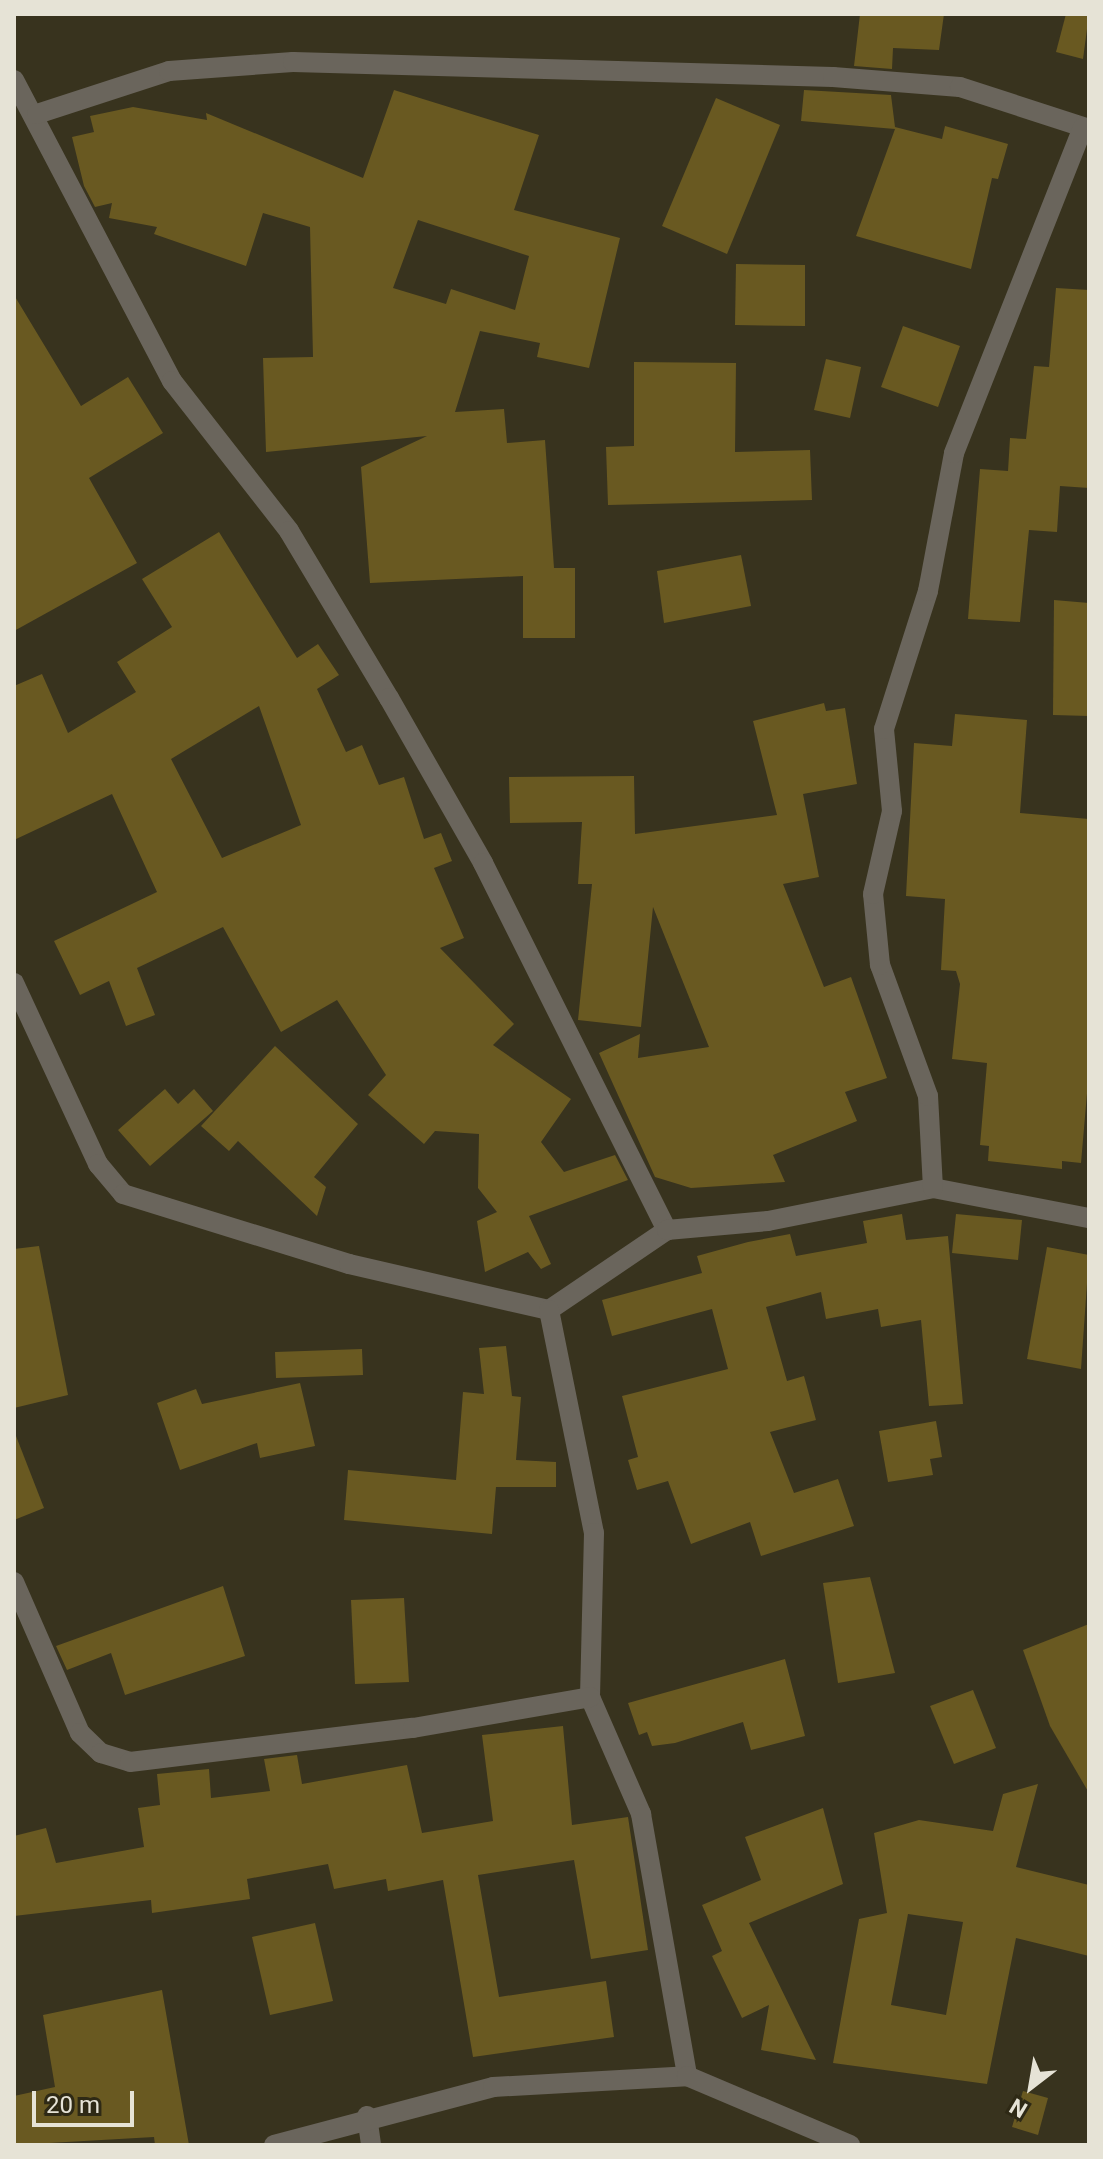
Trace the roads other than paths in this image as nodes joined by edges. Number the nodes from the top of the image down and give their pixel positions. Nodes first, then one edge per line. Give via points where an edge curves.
1 (14, 80) edge
2 (37, 114) junction
3 (1086, 129) edge
4 (14, 983) edge
5 (933, 1188) junction
6 (1089, 1218) edge
7 (667, 1230) junction
8 (549, 1310) junction
9 (14, 1582) edge
10 (590, 1697) junction
11 (687, 2076) junction
12 (367, 2116) junction
13 (274, 2145) edge
14 (371, 2145) edge
15 (850, 2145) edge

1 - 2 street
2 - 3 street via 169,71 293,62 944,86
2 - 7 street via 172,381 289,531 483,863
3 - 5 street via 954,453 928,591 884,729 892,811 873,894 880,965 928,1096
4 - 8 street via 98,1164 123,1194 349,1264
5 - 6 street
5 - 7 street via 768,1221
7 - 8 street
8 - 10 street via 594,1533
9 - 10 street via 80,1733 101,1753 130,1762 413,1728
10 - 11 street via 641,1814
11 - 12 street via 532,2082
11 - 15 street
12 - 13 street
12 - 14 street

